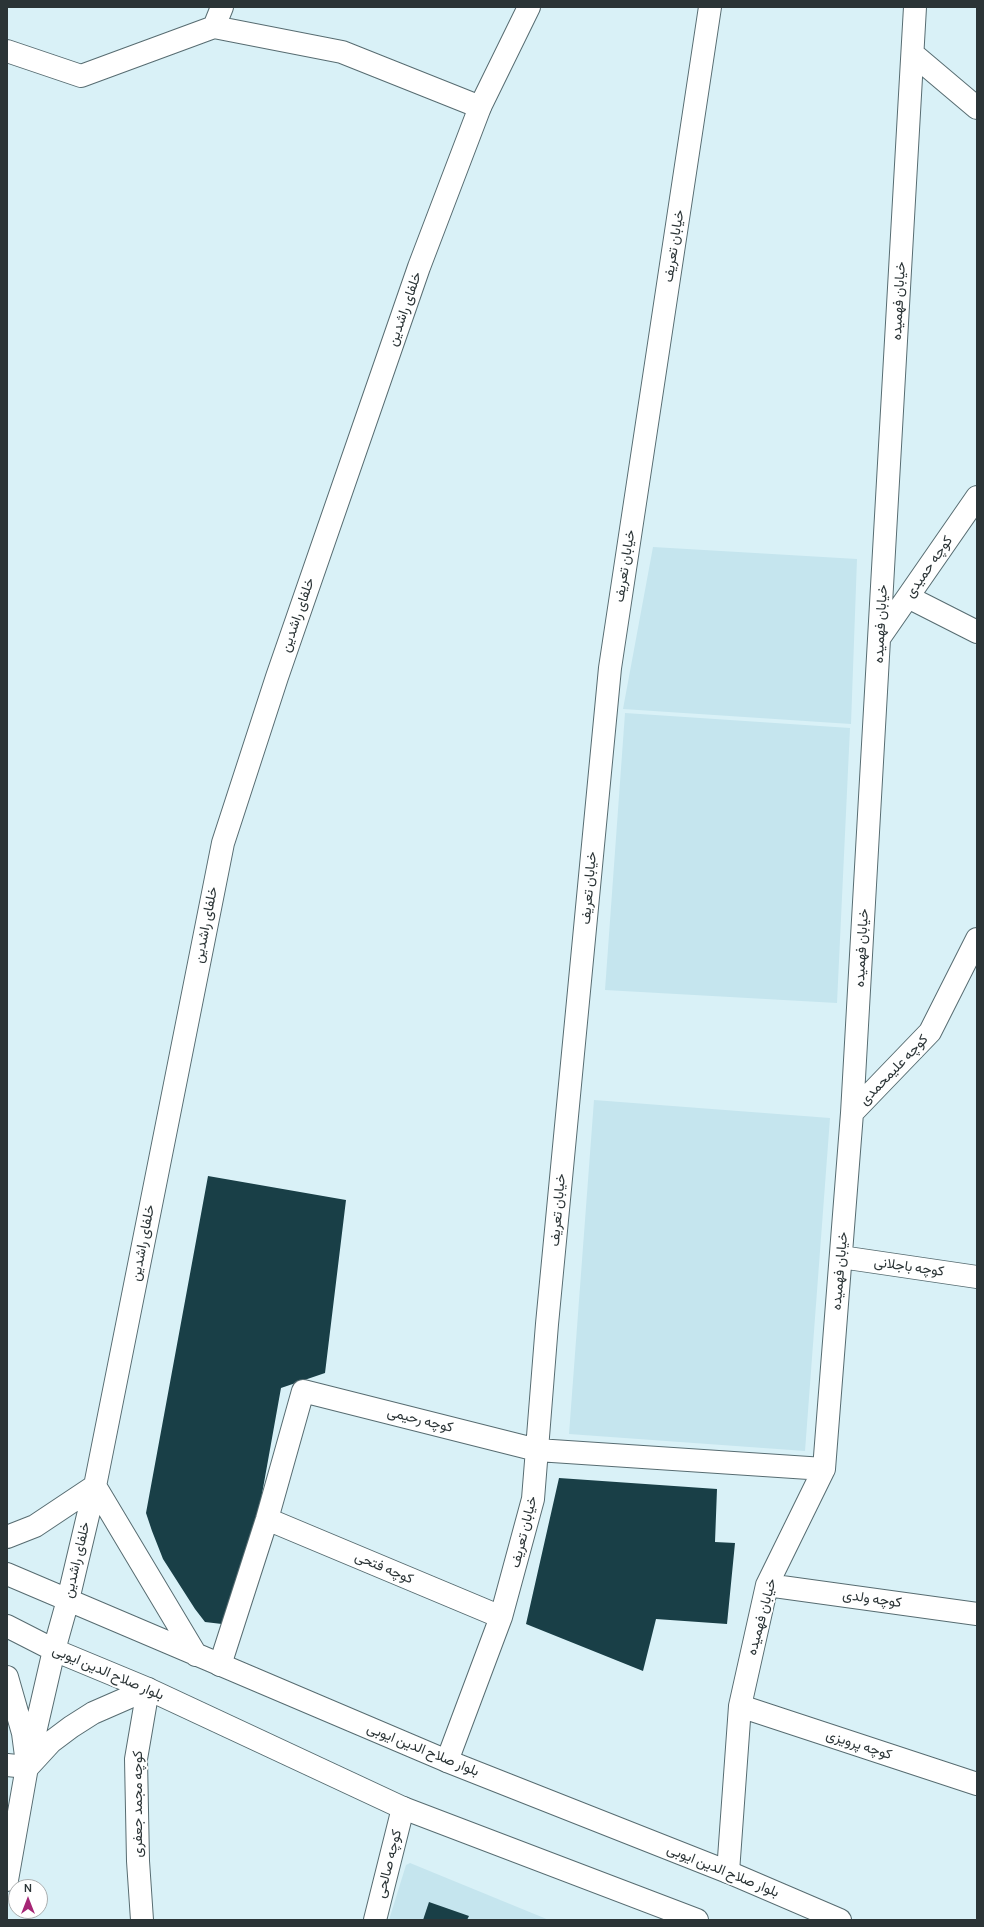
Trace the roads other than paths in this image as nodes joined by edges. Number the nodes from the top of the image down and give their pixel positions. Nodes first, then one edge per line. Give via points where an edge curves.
1 (222, 7) edge
2 (529, 7) edge
3 (710, 7) edge
4 (915, 7) edge
5 (214, 27) junction
6 (7, 51) edge
7 (913, 54) junction
8 (480, 107) junction
9 (977, 108) edge
10 (977, 497) edge
11 (908, 597) junction
12 (977, 632) edge
13 (880, 637) junction
14 (977, 939) edge
15 (852, 1113) junction
16 (841, 1257) junction
17 (977, 1277) edge
18 (537, 1450) junction
19 (824, 1469) junction
20 (95, 1486) junction
21 (266, 1519) junction
22 (7, 1537) edge
23 (7, 1574) edge
24 (767, 1585) junction
25 (68, 1600) junction
26 (977, 1614) edge
27 (501, 1617) junction
28 (7, 1626) edge
29 (54, 1650) junction
30 (196, 1655) junction
31 (220, 1665) junction
32 (7, 1678) edge
33 (148, 1689) junction
34 (740, 1706) junction
35 (447, 1761) junction
36 (17, 1766) edge
37 (977, 1784) edge
38 (404, 1808) junction
39 (11, 1829) edge
40 (728, 1872) junction
41 (7, 1880) edge
42 (142, 1920) edge
43 (375, 1920) edge
44 (697, 1920) edge
45 (840, 1920) edge

1 - 5 street
2 - 8 street, خلفای راشدین
3 - 18 street, خیابان تعریف via 610,668
4 - 7 street, خیابان فهمیده
5 - 6 street via 81,76
5 - 8 street via 342,52
7 - 9 street
7 - 13 street, خیابان فهمیده
8 - 20 street, خلفای راشدین via 414,282 277,677 223,843
10 - 11 street, کوچه حمیدی
11 - 12 street
11 - 13 street, کوچه حمیدی
13 - 15 street, خیابان فهمیده
14 - 15 street, کوچه علیمحمدی via 930,1032
15 - 16 street, خیابان فهمیده
16 - 17 street, کوچه باجلانی
16 - 19 street, خیابان فهمیده
18 - 19 street, کوچه رحیمی
18 - 21 street, کوچه رحیمی via 303,1391
18 - 27 street, خیابان تعریف via 533,1500
19 - 24 street, خیابان فهمیده
20 - 22 street via 35,1526
20 - 25 street, خلفای راشدین
20 - 30 street
21 - 27 street, کوچه فتحی
21 - 31 street
23 - 25 street, بلوار صلاح الدین ایوبی
24 - 26 street, کوچه ولدی
24 - 34 street, خیابان فهمیده
25 - 29 street, خلفای راشدین
25 - 30 street, بلوار صلاح الدین ایوبی
27 - 35 street, خیابان تعریف
28 - 29 street, بلوار صلاح الدین ایوبی
29 - 33 street, بلوار صلاح الدین ایوبی
29 - 36 street, خلفای راشدین
30 - 31 street, بلوار صلاح الدین ایوبی
31 - 35 street, بلوار صلاح الدین ایوبی
32 - 36 street via 23,1733
33 - 36 street via 100,1709 70,1727
33 - 38 street, بلوار صلاح الدین ایوبی
33 - 42 street, کوچه مجمد جعفری via 136,1759
34 - 37 street, کوچه پرویزی
34 - 40 street, خیابان فهمیده
35 - 40 street, بلوار صلاح الدین ایوبی
36 - 39 street, خلفای راشدین
38 - 43 street, کوچه صالحی
38 - 44 street, بلوار صلاح الدین ایوبی
39 - 41 street, خلفای راشدین
40 - 45 street, بلوار صلاح الدین ایوبی

